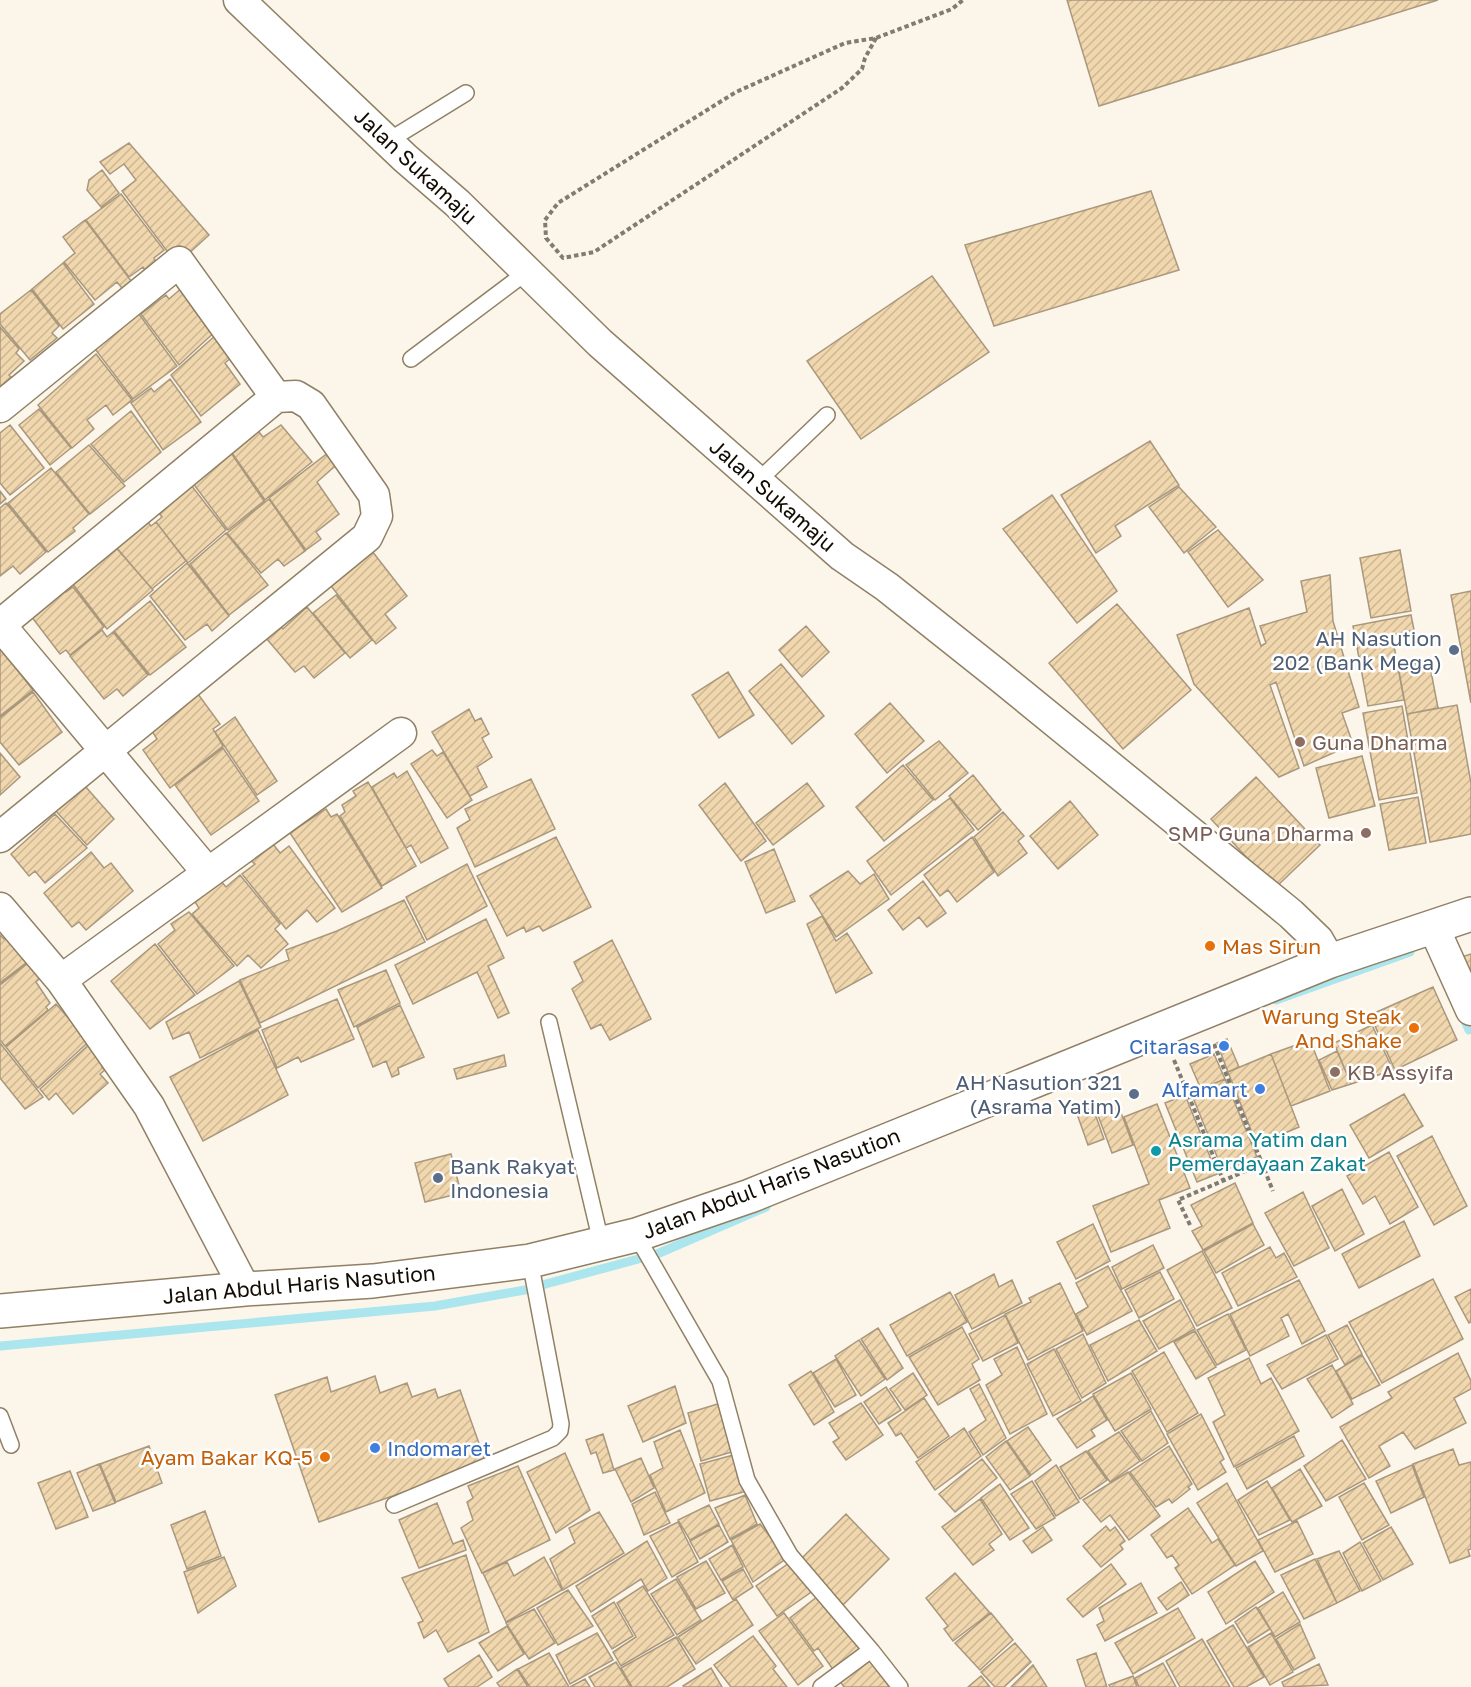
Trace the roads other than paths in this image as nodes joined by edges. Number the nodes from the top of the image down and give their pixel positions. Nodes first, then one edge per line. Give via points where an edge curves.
1 (240, 0) edge
2 (466, 93) dead end
3 (388, 141) junction
4 (528, 271) junction
5 (411, 359) dead end
6 (276, 397) junction
7 (0, 407) edge
8 (827, 415) dead end
9 (758, 482) junction
10 (0, 625) edge
11 (401, 733) dead end
12 (105, 751) junction
13 (0, 837) edge
14 (208, 873) junction
15 (0, 908) edge
16 (1471, 914) edge
17 (1433, 926) junction
18 (1330, 961) junction
19 (61, 980) junction
20 (1471, 1010) edge
21 (549, 1022) dead end
22 (646, 1231) junction
23 (601, 1242) junction
24 (530, 1261) junction
25 (245, 1288) junction
26 (0, 1311) edge
27 (0, 1416) edge
28 (11, 1445) dead end
29 (394, 1505) dead end
30 (871, 1650) junction
31 (821, 1687) edge
32 (900, 1687) edge

1 - 3 street, Jalan Sukamaju
2 - 3 lane
3 - 4 street, Jalan Sukamaju
4 - 5 lane
4 - 9 street, Jalan Sukamaju via 600,343
6 - 7 street via 179,262
6 - 10 street
6 - 12 street via 296,396 310,405 374,495 377,516 367,537
8 - 9 lane
9 - 18 street, Jalan Sukamaju via 842,556 999,676 1291,914 1318,940
10 - 12 street
11 - 14 street
12 - 13 street
12 - 14 street
14 - 19 street
15 - 19 street
16 - 17 highway, Jalan Abdul Haris Nasution
17 - 18 highway, Jalan Abdul Haris Nasution
17 - 20 street
18 - 22 highway, Jalan Abdul Haris Nasution via 750,1196
19 - 25 street via 149,1107
21 - 23 lane
22 - 23 highway, Jalan Abdul Haris Nasution
22 - 30 lane via 720,1381 747,1480 784,1545
23 - 24 highway, Jalan Abdul Haris Nasution
24 - 25 highway, Jalan Abdul Haris Nasution via 373,1281
24 - 29 lane via 560,1431 553,1438
25 - 26 highway, Jalan Abdul Haris Nasution
27 - 28 lane
30 - 31 lane
30 - 32 lane

